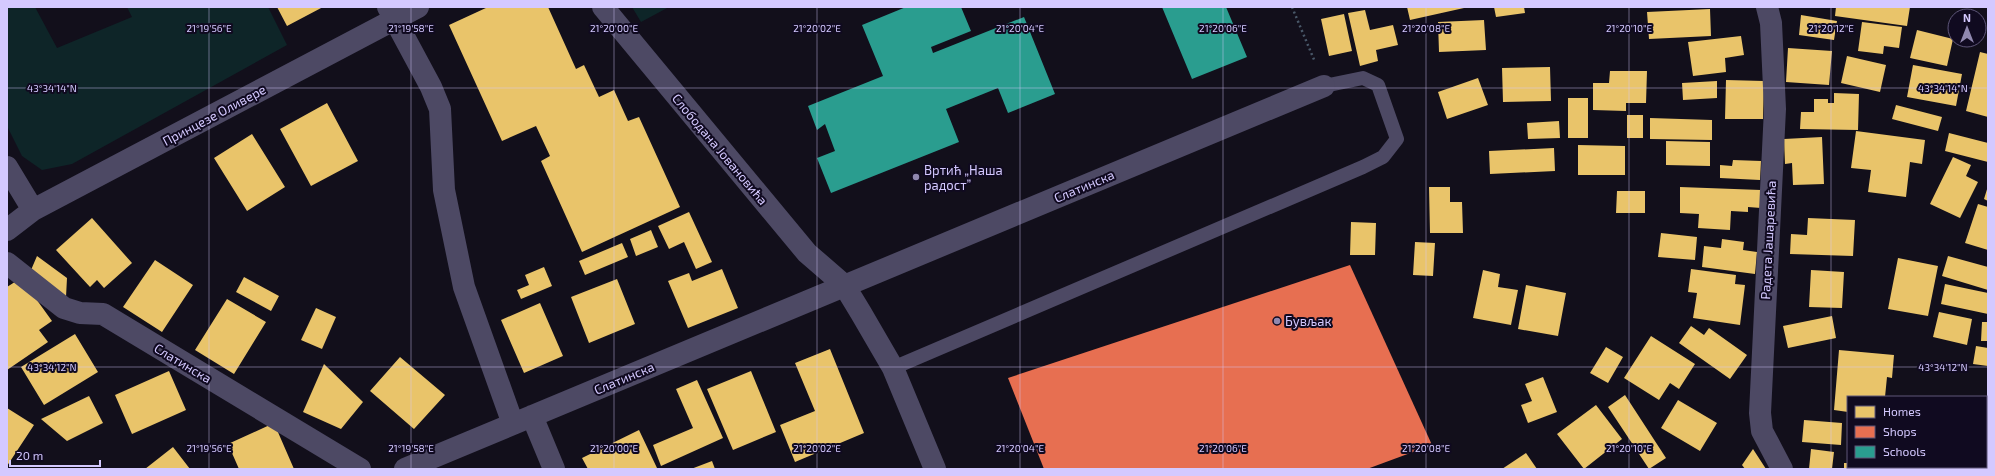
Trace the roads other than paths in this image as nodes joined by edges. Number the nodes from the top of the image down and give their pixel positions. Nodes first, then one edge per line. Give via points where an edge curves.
1 (418, 7) edge
2 (603, 7) edge
3 (1767, 7) edge
4 (391, 13) edge
5 (1324, 86) joint
6 (7, 167) edge
7 (33, 210) junction
8 (7, 230) edge
9 (7, 263) edge
10 (844, 285) junction
11 (893, 368) junction
12 (523, 420) junction
13 (360, 469) edge
14 (405, 469) edge
15 (554, 469) edge
16 (935, 469) edge
17 (1782, 469) edge

1 - 4 street, Принцезе Оливере
2 - 10 street, Слободана Јовановића via 807,253
3 - 17 street, Радета Јашаревића via 1771,23 1775,109 1760,413 1762,431
4 - 7 street, Принцезе Оливере
4 - 12 street via 440,108 444,190 464,287
5 - 10 street, Слатинска
5 - 11 lane via 1363,78 1378,85 1397,139 1383,157
6 - 7 street
7 - 8 street, Принцезе Оливере
9 - 13 street, Слатинска via 64,308 80,313 103,314
10 - 11 street
10 - 12 street, Слатинска
11 - 16 street
12 - 14 street, Слатинска
12 - 15 street

